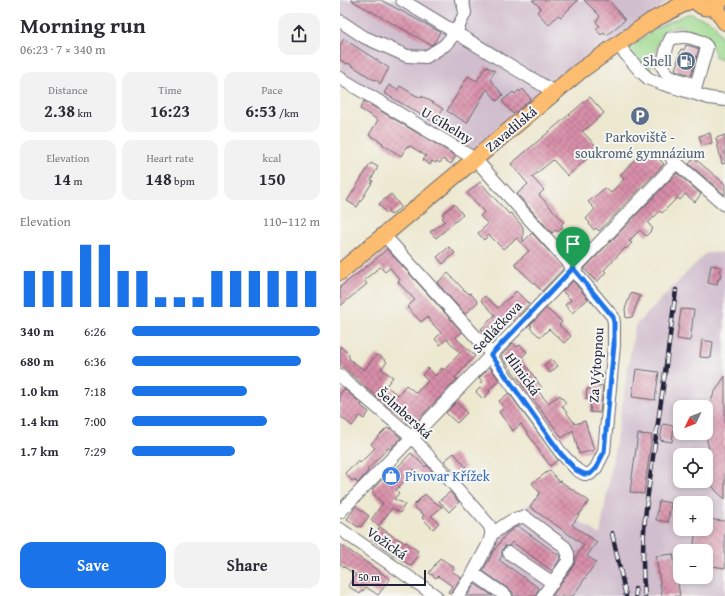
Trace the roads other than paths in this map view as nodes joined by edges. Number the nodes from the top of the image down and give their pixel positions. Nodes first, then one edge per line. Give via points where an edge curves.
1 (402, 0) edge
2 (461, 0) edge
3 (691, 0) edge
4 (696, 0) edge
5 (718, 3) edge
6 (340, 21) edge
7 (725, 22) edge
8 (456, 32) junction
9 (617, 44) junction
10 (340, 78) edge
11 (695, 89) junction
12 (554, 92) junction
13 (725, 100) edge
14 (475, 159) junction
15 (725, 205) edge
16 (384, 235) junction
17 (573, 268) junction
18 (340, 272) edge
19 (491, 355) junction
20 (340, 376) edge
21 (412, 437) junction
22 (590, 474) joint
23 (340, 512) edge
24 (340, 529) edge
25 (491, 535) junction
26 (509, 552) dead end
27 (473, 573) junction
28 (553, 583) junction
29 (436, 596) edge
30 (458, 596) edge
31 (506, 596) edge
32 (544, 596) edge

1 - 8 street
2 - 8 street via 465,13
3 - 9 main road, Zavadilská via 650,21
4 - 5 main road via 706,8
5 - 7 main road
6 - 8 street via 364,36 407,56 426,57 445,45
8 - 12 street
9 - 11 street via 649,79 679,89
9 - 12 main road, Zavadilská
10 - 14 street, U Cihelny
11 - 11 street via 671,77 662,66 671,38 698,40 707,47
11 - 13 street via 709,98
12 - 14 main road, Zavadilská
14 - 16 main road, Zavadilská
14 - 17 street, U Cihelny
15 - 17 street, Sedláčkova via 673,161
16 - 18 main road, Zavadilská
16 - 19 street, Hlinická
17 - 19 street, Sedláčkova
17 - 22 street, Za Výtopnou via 613,317 614,323 604,452
19 - 21 street, Sedláčkova
19 - 22 street, Hlinická via 561,454 576,470
20 - 21 street, Šelmberská
21 - 23 street, Sedláčkova
21 - 25 street, Šelmberská via 489,526
24 - 29 street, Vožická
25 - 27 street
25 - 28 street via 514,520 525,517 563,545 567,551 568,561
26 - 28 street
27 - 30 street
27 - 31 street
28 - 32 street

